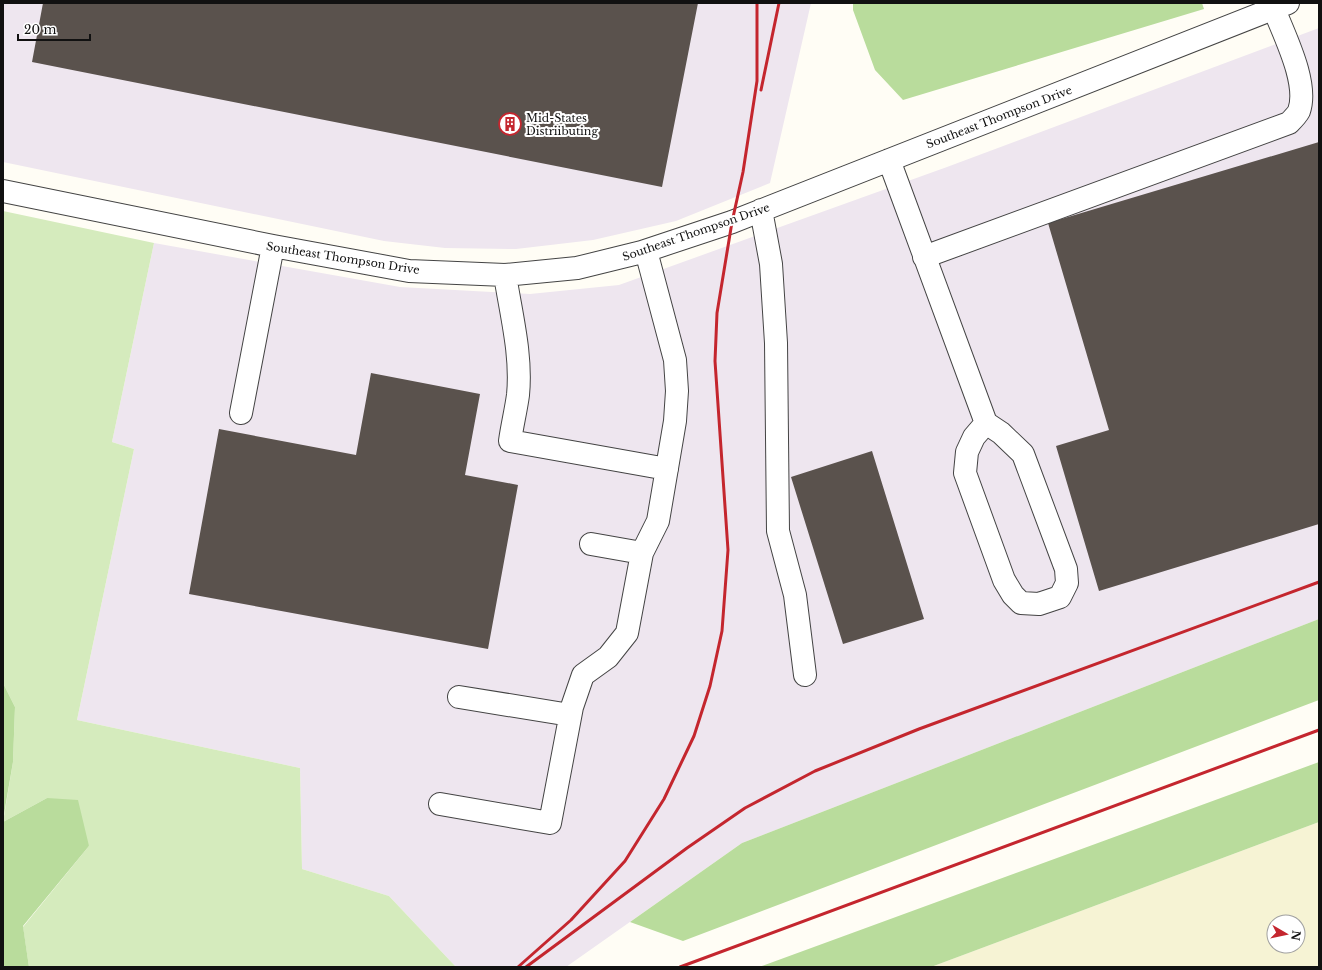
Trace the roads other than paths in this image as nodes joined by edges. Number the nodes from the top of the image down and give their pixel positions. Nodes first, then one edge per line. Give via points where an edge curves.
1 (1281, 6) edge
2 (1310, 88) edge
3 (889, 160) junction
4 (3, 191) edge
5 (761, 210) junction
6 (273, 246) junction
7 (646, 251) junction
8 (924, 257) junction
9 (505, 275) junction
10 (240, 413) dead end
11 (986, 423) junction
12 (667, 469) junction
13 (590, 544) dead end
14 (642, 553) junction
15 (806, 675) dead end
16 (459, 697) dead end
17 (570, 716) junction
18 (440, 804) dead end

1 - 2 street via 1298,73
1 - 3 street, Southeast Thompson Drive
2 - 8 street via 1289,123
3 - 5 street, Southeast Thompson Drive
3 - 8 street
4 - 6 street, Southeast Thompson Drive
5 - 7 street, Southeast Thompson Drive
5 - 15 street via 772,264 776,343 778,531 795,595
6 - 9 street, Southeast Thompson Drive via 409,270
6 - 10 street
7 - 9 street, Southeast Thompson Drive via 577,268
7 - 12 street via 675,360 675,421
8 - 11 street
9 - 12 street via 518,371 518,394 510,441
11 - 11 street via 1023,454 1066,569 1067,583 1060,597 1039,604 1021,603 1004,580 965,473 967,452 974,437
12 - 14 street via 658,521
13 - 14 street
14 - 17 street via 626,633 608,657 583,675
16 - 17 street
17 - 18 street via 550,823

